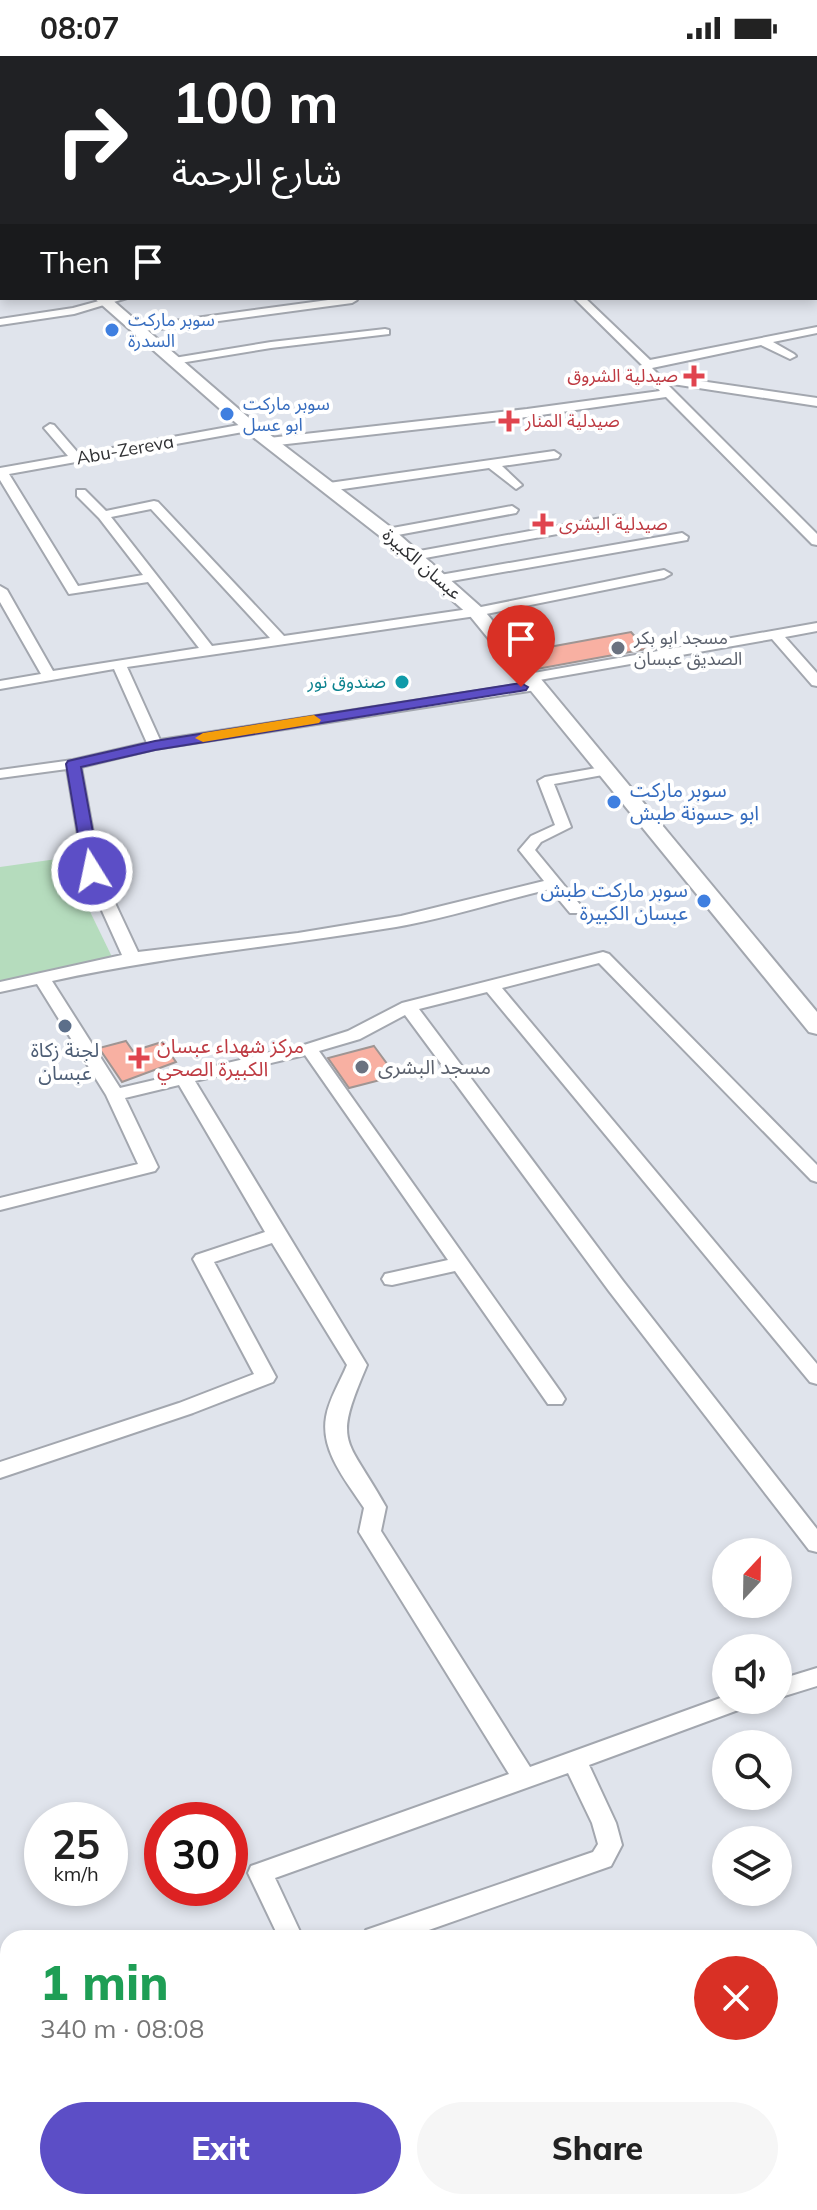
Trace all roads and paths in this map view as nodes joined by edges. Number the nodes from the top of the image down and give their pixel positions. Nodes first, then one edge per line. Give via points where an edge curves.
1 (107, 300) edge
2 (111, 300) edge
3 (352, 300) dead end
4 (581, 300) edge
5 (0, 322) edge
6 (137, 329) junction
7 (817, 330) edge
8 (385, 332) dead end
9 (765, 342) junction
10 (790, 356) dead end
11 (174, 361) junction
12 (648, 364) junction
13 (657, 378) junction
14 (669, 393) junction
15 (817, 402) edge
16 (250, 427) junction
17 (50, 428) dead end
18 (269, 442) junction
19 (554, 455) dead end
20 (76, 458) junction
21 (494, 466) junction
22 (0, 472) edge
23 (516, 485) dead end
24 (329, 487) junction
25 (81, 493) dead end
26 (512, 510) dead end
27 (103, 515) junction
28 (618, 519) dead end
29 (387, 533) junction
30 (682, 537) dead end
31 (817, 541) edge
32 (414, 556) junction
33 (664, 574) dead end
34 (151, 578) junction
35 (440, 579) junction
36 (0, 590) edge
37 (476, 612) junction
38 (817, 627) edge
39 (777, 636) junction
40 (280, 640) junction
41 (208, 651) junction
42 (119, 664) junction
43 (49, 676) junction
44 (532, 682) junction
45 (817, 682) edge
46 (0, 685) edge
47 (155, 745) junction
48 (73, 764) junction
49 (608, 770) junction
50 (0, 774) edge
51 (553, 883) junction
52 (576, 910) dead end
53 (132, 958) junction
54 (42, 978) junction
55 (0, 987) edge
56 (492, 987) junction
57 (408, 1007) junction
58 (817, 1027) edge
59 (309, 1049) junction
60 (185, 1080) junction
61 (115, 1095) junction
62 (817, 1176) edge
63 (0, 1204) edge
64 (276, 1235) junction
65 (460, 1264) junction
66 (392, 1279) dead end
67 (817, 1377) edge
68 (555, 1399) dead end
69 (0, 1470) edge
70 (817, 1544) edge
71 (817, 1677) edge
72 (792, 1685) edge
73 (712, 1711) edge
74 (576, 1760) junction
75 (524, 1778) junction
76 (287, 1930) edge
77 (398, 1930) edge

1 - 5 street via 74,311
2 - 6 main road, عبسان الكبيرة
3 - 6 street
4 - 12 street
6 - 11 main road, عبسان الكبيرة
7 - 9 street
8 - 11 street
9 - 10 street
9 - 12 street
11 - 16 main road, عبسان الكبيرة
12 - 13 street
13 - 14 street
13 - 15 street
14 - 18 street
14 - 31 street
16 - 18 main road, عبسان الكبيرة
16 - 20 street, Abu-Zereva
17 - 20 street
18 - 24 main road, عبسان الكبيرة
19 - 21 street
20 - 22 street, Abu-Zereva
21 - 23 street
21 - 24 street
22 - 34 street via 74,591
24 - 29 main road, عبسان الكبيرة
25 - 27 street
26 - 29 street
27 - 34 street
27 - 40 street via 154,505
28 - 32 street
29 - 32 main road, عبسان الكبيرة
30 - 35 street
32 - 35 main road, عبسان الكبيرة
33 - 37 street
34 - 41 street
35 - 37 main road, عبسان الكبيرة
36 - 43 street
37 - 40 street
37 - 44 main road, عبسان الكبيرة
38 - 39 street
39 - 44 street
39 - 45 street
40 - 41 street
41 - 42 street
42 - 43 street
42 - 47 street
43 - 46 street
44 - 47 street
44 - 49 main road, عبسان الكبيرة
47 - 48 street
48 - 50 street
48 - 53 street via 92,871
49 - 51 street via 545,781 563,827 536,839 527,850
49 - 58 main road, عبسان الكبيرة
51 - 52 street
51 - 53 street via 401,921
53 - 54 street
54 - 55 street
54 - 61 street
56 - 57 street
56 - 62 street via 603,957
56 - 67 street
57 - 59 street via 354,1035
57 - 70 street
59 - 60 street
59 - 65 street
60 - 61 street
60 - 64 street
61 - 63 street via 149,1167
64 - 69 street via 203,1259 266,1377
64 - 75 street via 357,1365 335,1433 347,1464 375,1507 370,1532
65 - 66 street
65 - 68 street
71 - 72 street
73 - 74 street
74 - 75 street
74 - 77 street via 608,1830 610,1845 602,1859
75 - 76 street via 260,1873

